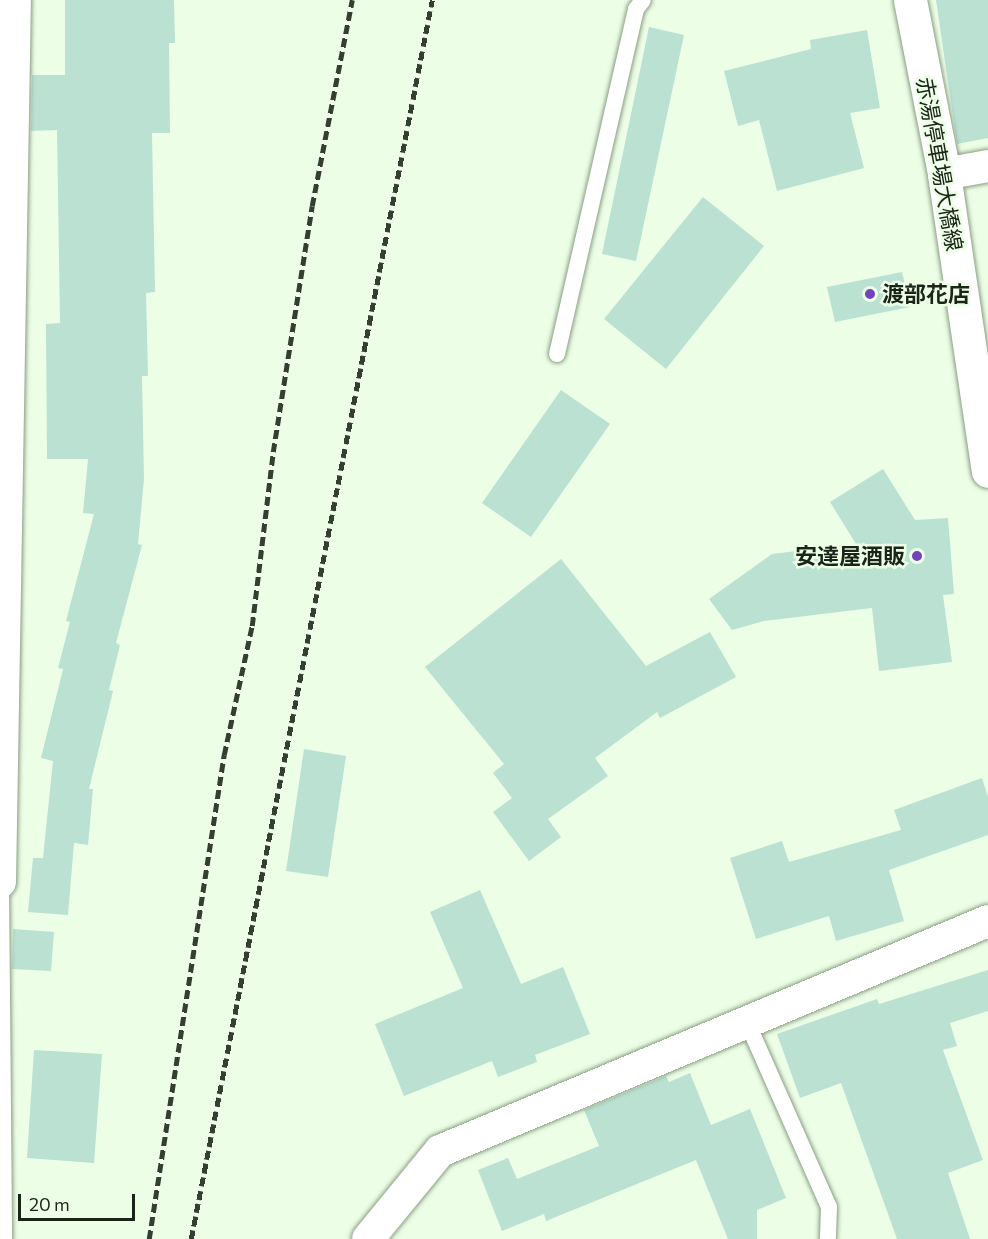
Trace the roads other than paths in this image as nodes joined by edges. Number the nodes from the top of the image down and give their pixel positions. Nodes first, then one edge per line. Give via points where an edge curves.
1 (15, 0) edge
2 (643, 0) edge
3 (910, 0) edge
4 (988, 166) edge
5 (944, 174) junction
6 (6, 208) edge
7 (557, 354) dead end
8 (3, 428) edge
9 (988, 471) edge
10 (0, 669) edge
11 (0, 882) edge
12 (988, 921) edge
13 (747, 1022) junction
14 (3, 1160) edge
15 (4, 1239) edge
16 (368, 1239) edge
17 (828, 1239) edge

1 - 6 street
2 - 7 lane via 636,9
3 - 5 main road, 赤湯停車場大橋線
4 - 5 street
5 - 9 main road, 赤湯停車場大橋線
6 - 8 street
8 - 10 street
10 - 11 street
11 - 14 lane
12 - 13 street
13 - 16 street via 440,1151
13 - 17 lane via 828,1207
14 - 15 lane

